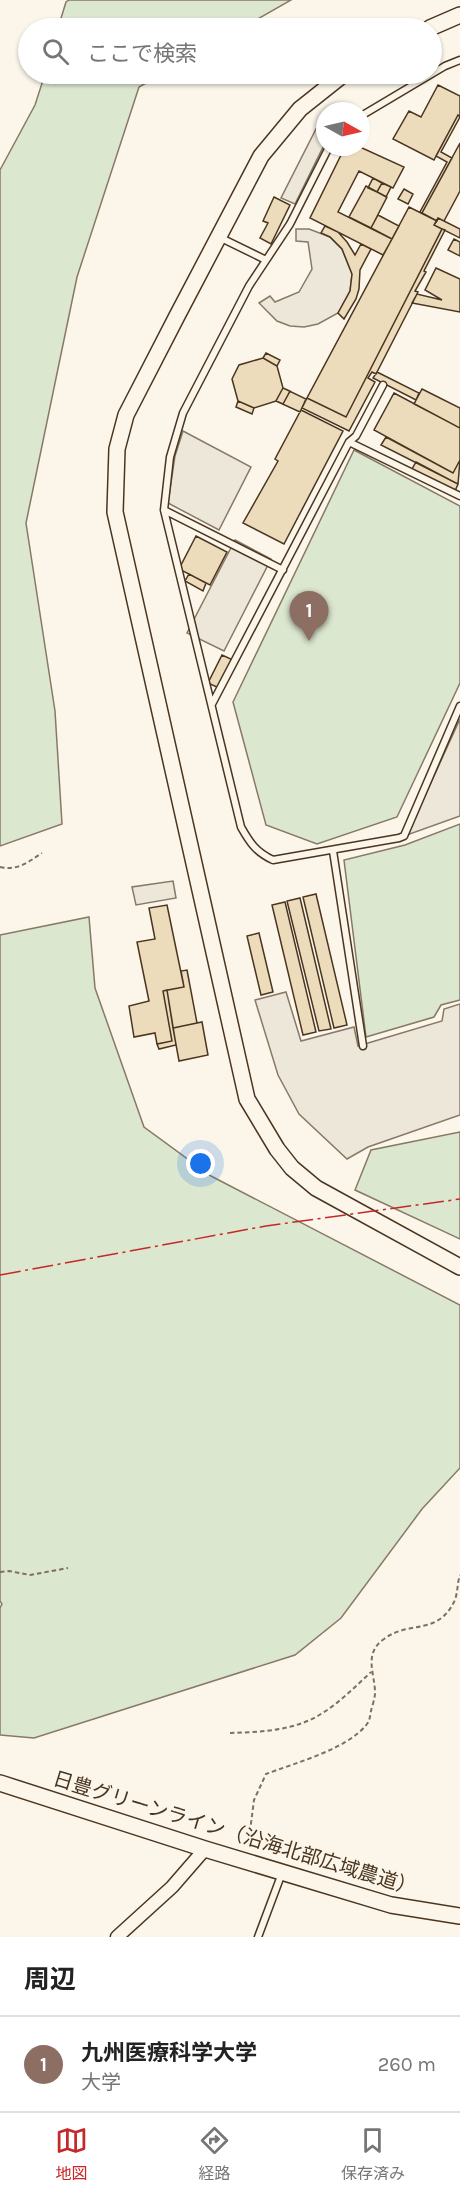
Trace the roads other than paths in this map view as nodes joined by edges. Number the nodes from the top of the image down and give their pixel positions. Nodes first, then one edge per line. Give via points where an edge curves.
1 (460, 15) edge
2 (442, 23) edge
3 (460, 60) edge
4 (442, 68) edge
5 (332, 84) edge
6 (415, 84) edge
7 (370, 111) edge
8 (324, 156) edge
9 (219, 237) junction
10 (267, 260) junction
11 (383, 385) dead end
12 (350, 442) junction
13 (460, 495) edge
14 (164, 510) junction
15 (283, 570) junction
16 (212, 705) junction
17 (460, 706) edge
18 (333, 851) junction
19 (363, 1046) dead end
20 (460, 1267) edge
21 (0, 1783) edge
22 (206, 1849) junction
23 (282, 1872) junction
24 (460, 1916) edge
25 (117, 1937) edge
26 (258, 1937) edge

1 - 2 street
3 - 4 lane
5 - 9 street via 300,110 261,156
6 - 7 lane
8 - 10 lane
9 - 10 lane
9 - 20 street via 126,415 117,448 115,512 236,1053 247,1100 292,1168 316,1188
10 - 14 lane via 249,286 183,414 170,457
11 - 12 lane
12 - 13 lane
12 - 15 lane
14 - 15 lane
14 - 16 lane
15 - 16 lane
16 - 18 lane via 241,826 251,845 273,860
17 - 18 lane via 404,836
18 - 19 lane
21 - 22 street, 日豊グリーンライン（沿海北部広域農道）
22 - 23 street, 日豊グリーンライン（沿海北部広域農道）
22 - 25 street via 172,1887
23 - 24 street, 日豊グリーンライン（沿海北部広域農道） via 391,1905
23 - 26 lane

